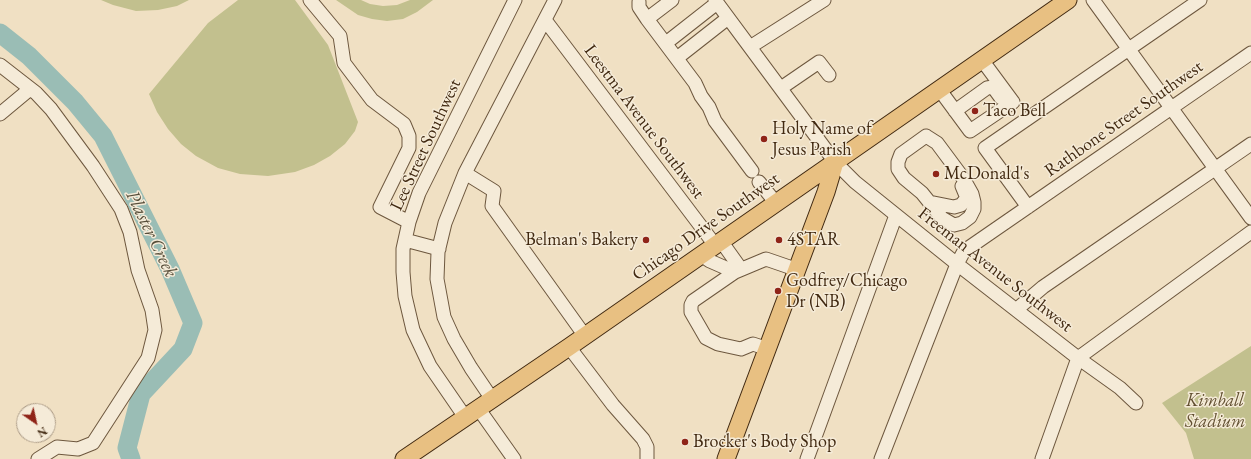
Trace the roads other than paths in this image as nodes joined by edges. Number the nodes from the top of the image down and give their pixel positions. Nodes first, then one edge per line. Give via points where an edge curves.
1 (310, 0) edge
2 (515, 0) edge
3 (555, 0) edge
4 (672, 0) edge
5 (824, 0) edge
6 (1068, 0) edge
7 (1093, 0) edge
8 (1200, 0) edge
9 (716, 1) edge
10 (639, 2) dead end
11 (728, 18) junction
12 (647, 19) junction
13 (545, 20) junction
14 (666, 43) junction
15 (750, 47) junction
16 (1129, 48) junction
17 (1251, 52) edge
18 (677, 58) junction
19 (982, 60) junction
20 (0, 65) edge
21 (829, 75) dead end
22 (781, 88) junction
23 (30, 89) junction
24 (939, 89) junction
25 (1172, 108) junction
26 (1001, 109) junction
27 (955, 111) junction
28 (0, 114) edge
29 (926, 136) junction
30 (1251, 144) edge
31 (835, 162) junction
32 (1216, 168) junction
33 (464, 173) junction
34 (776, 203) junction
35 (930, 204) junction
36 (1028, 207) junction
37 (896, 215) junction
38 (1251, 218) edge
39 (409, 222) junction
40 (1251, 232) edge
41 (405, 240) junction
42 (712, 247) junction
43 (439, 249) junction
44 (957, 264) junction
45 (738, 270) junction
46 (798, 270) junction
47 (1017, 309) junction
48 (585, 336) junction
49 (569, 347) junction
50 (768, 350) junction
51 (1078, 358) junction
52 (492, 399) junction
53 (1136, 403) dead end
54 (472, 412) junction
55 (38, 459) edge
56 (404, 459) edge
57 (514, 459) edge
58 (647, 459) edge
59 (727, 459) edge
60 (807, 459) edge
61 (881, 459) edge
62 (1042, 459) edge

1 - 39 street via 340,36 344,63 372,100 404,124 409,136 409,148 380,207
2 - 39 street, Lee Street Southwest via 420,193
3 - 13 street
4 - 12 street
5 - 15 street
6 - 19 main road, Chicago Drive Southwest
7 - 16 street
8 - 16 street
9 - 11 street, Freeman Avenue Southwest
9 - 14 street
10 - 12 street via 639,7
11 - 15 street, Freeman Avenue Southwest
11 - 18 street
12 - 14 street
13 - 33 street
13 - 42 street, Leestma Avenue Southwest
14 - 18 street
15 - 22 street, Freeman Avenue Southwest
16 - 25 street
16 - 36 street via 985,148
17 - 25 street, Rathbone Street Southwest
18 - 34 street via 695,82 715,121
19 - 24 main road, Chicago Drive Southwest
19 - 26 street via 1013,102
20 - 23 street
21 - 22 street via 819,62
22 - 31 street, Freeman Avenue Southwest
23 - 28 street
23 - 55 street via 51,109 121,209 152,310 155,330 148,358 93,443 78,449 57,447
24 - 27 street
24 - 31 main road, Chicago Drive Southwest
25 - 32 street
25 - 36 street, Rathbone Street Southwest
26 - 27 street via 970,131
26 - 27 street via 1003,101 993,87 987,88
29 - 35 street via 901,154 897,166 902,176 920,191
29 - 35 street via 961,184 967,198 961,205 954,207
29 - 35 street via 937,143 963,178 972,194 974,206 967,220 956,225 940,217
30 - 32 street
31 - 34 main road, Chicago Drive Southwest
31 - 37 street, Freeman Avenue Southwest
31 - 46 main road
32 - 38 street
32 - 47 street via 1043,287
33 - 43 street via 445,223
33 - 48 street via 494,191 492,206
34 - 42 main road, Chicago Drive Southwest
36 - 44 street, Rathbone Street Southwest via 968,248
37 - 44 street, Freeman Avenue Southwest
37 - 60 street
39 - 41 street, Lee Street Southwest
40 - 51 street
41 - 43 street
41 - 54 street, Lee Street Southwest via 403,272 406,302 413,330 430,366
42 - 45 street, Leestma Avenue Southwest
42 - 45 street via 710,261
42 - 48 main road, Chicago Drive Southwest
43 - 52 street via 437,279 444,317 454,339
44 - 47 street, Freeman Avenue Southwest
44 - 61 street, Rathbone Street Southwest
45 - 46 street via 766,259
45 - 50 street via 693,301 691,312 706,338 718,344 742,349 752,344
46 - 50 main road
47 - 51 street, Freeman Avenue Southwest
48 - 49 main road, Chicago Drive Southwest
49 - 52 main road, Chicago Drive Southwest
49 - 58 street via 613,405 643,439 647,447
50 - 59 main road
51 - 53 street, Freeman Avenue Southwest via 1120,388
51 - 62 street
52 - 54 main road, Chicago Drive Southwest
54 - 56 main road, Chicago Drive Southwest
54 - 57 street, Lee Street Southwest

